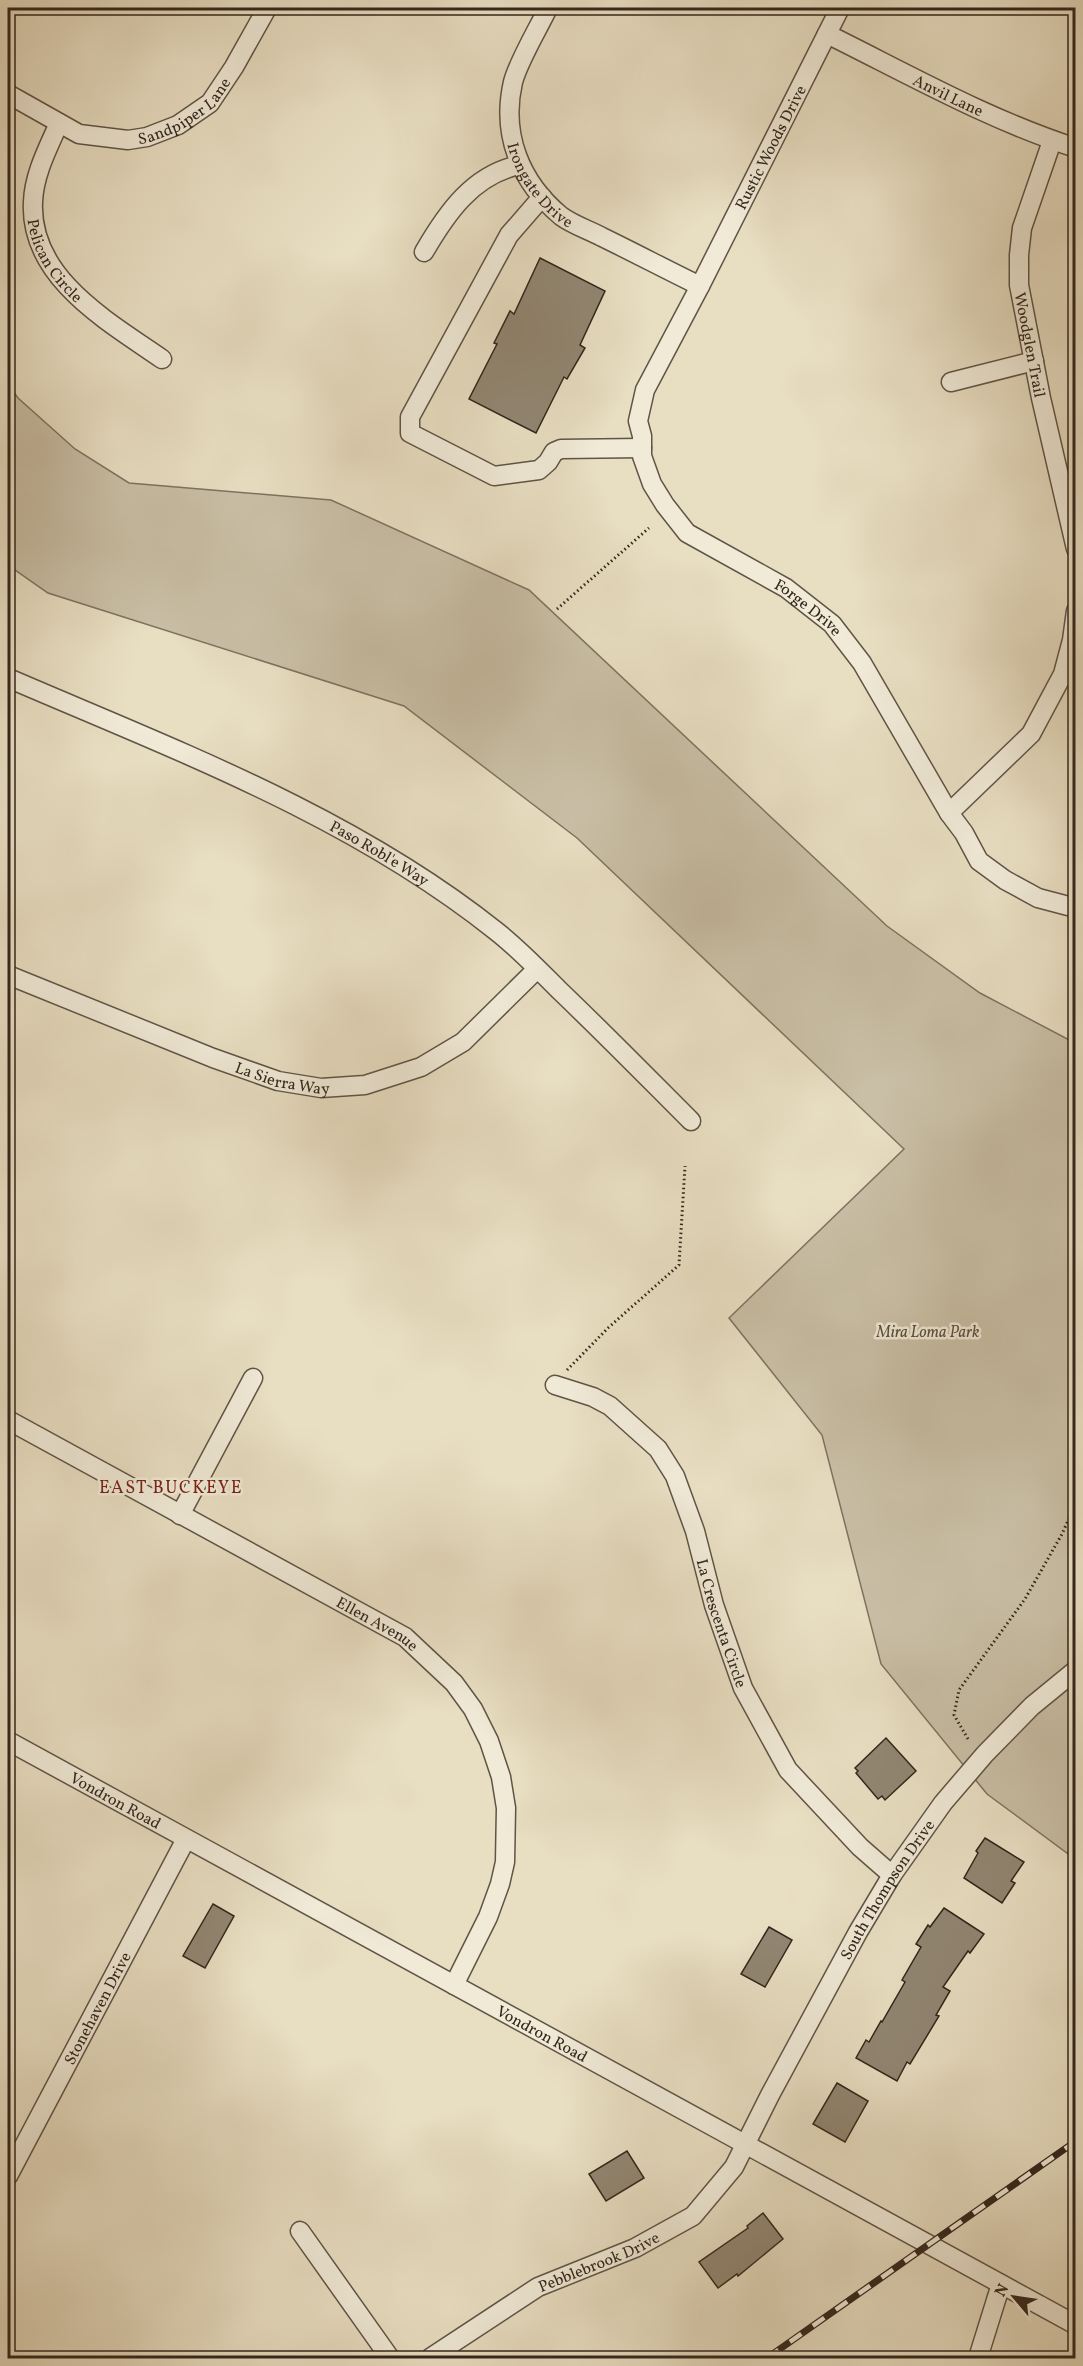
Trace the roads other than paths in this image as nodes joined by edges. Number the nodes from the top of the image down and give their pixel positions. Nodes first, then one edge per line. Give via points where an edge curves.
1 (267, 8) edge
2 (548, 8) edge
3 (840, 8) edge
4 (826, 34) junction
5 (8, 94) edge
6 (59, 123) junction
7 (1052, 141) junction
8 (1076, 148) edge
9 (520, 165) junction
10 (543, 197) junction
11 (424, 252) dead end
12 (700, 286) junction
13 (162, 359) dead end
14 (1034, 361) junction
15 (951, 382) dead end
16 (642, 448) junction
17 (1076, 549) edge
18 (1076, 611) edge
19 (8, 678) edge
20 (950, 813) junction
21 (1076, 908) edge
22 (537, 969) junction
23 (8, 975) edge
24 (691, 1121) dead end
25 (253, 1378) dead end
26 (555, 1385) road end
27 (8, 1420) edge
28 (180, 1515) junction
29 (1076, 1670) edge
30 (8, 1741) edge
31 (186, 1839) junction
32 (892, 1875) junction
33 (454, 1985) junction
34 (746, 2145) junction
35 (8, 2176) edge
36 (300, 2231) dead end
37 (1001, 2284) junction
38 (1076, 2325) edge
39 (390, 2358) edge
40 (430, 2358) edge
41 (978, 2358) edge

1 - 6 street, Sandpiper Lane via 210,103 178,125 128,140 79,134
2 - 9 street, Irongate Drive via 514,80 511,96 509,131
3 - 4 street, Rustic Woods Drive
4 - 7 street, Anvil Lane
4 - 12 street, Rustic Woods Drive
5 - 6 street, Sandpiper Lane
6 - 13 street, Pelican Circle via 46,152 33,202 33,219 47,256 58,275 88,306
7 - 8 street, Anvil Lane
7 - 14 street, Woodglen Trail via 1022,228 1019,255 1019,285
9 - 10 street, Irongate Drive
9 - 11 street via 498,172 463,196 445,216
10 - 12 street, Irongate Drive via 562,217
10 - 16 street via 509,236 410,417 410,433 494,476 538,470 561,449
12 - 16 street, Forge Drive via 645,390 638,421
14 - 15 street
14 - 17 street, Woodglen Trail
16 - 20 street, Forge Drive via 652,484 687,533 786,588 832,624 862,663
18 - 20 street via 1063,674 1030,734
19 - 22 street, Paso Robl'e Way via 259,788 358,838 431,883 497,932
20 - 21 street, Forge Drive via 979,861 1038,898
22 - 23 street, La Sierra Way via 463,1042 421,1068 365,1084 321,1088 278,1081 213,1058
22 - 24 street, Paso Robl'e Way
25 - 28 street
26 - 32 street, La Crescenta Circle via 610,1406 658,1449 675,1476 695,1531 714,1605 744,1688 788,1770 860,1847
27 - 28 street, Ellen Avenue
28 - 33 street, Ellen Avenue via 405,1637 454,1683 473,1709 501,1776 506,1808 505,1862 488,1917
29 - 32 street, South Thompson Drive via 1032,1706 985,1754 943,1803
30 - 31 street, Vondron Road
31 - 33 street, Vondron Road
31 - 35 street, Stonehaven Drive
32 - 34 street, South Thompson Drive via 852,1942
33 - 34 street, Vondron Road
34 - 37 street, Vondron Road
34 - 40 street, Pebblebrook Drive via 734,2167 693,2216 635,2248 538,2287
36 - 39 street
37 - 38 street, Vondron Road
37 - 41 street

